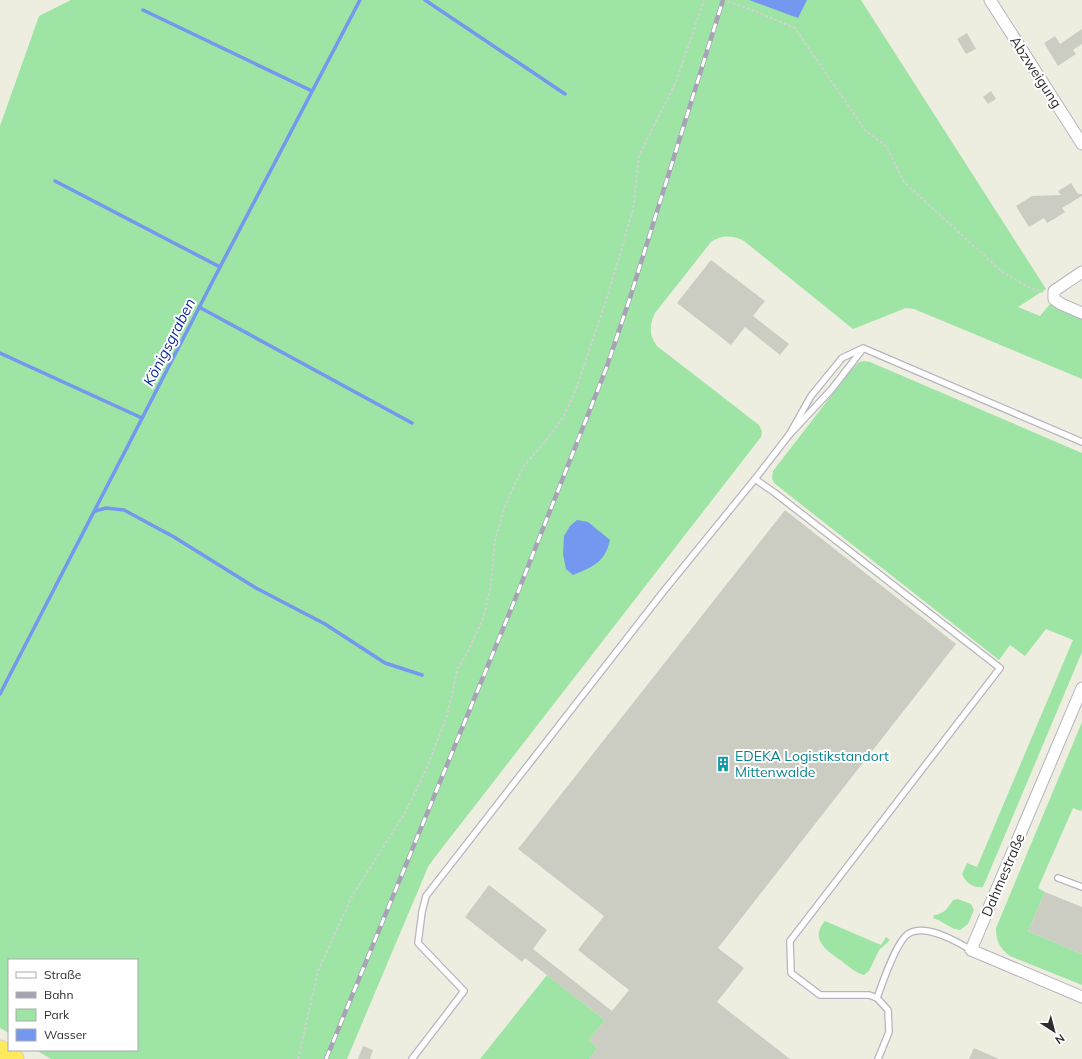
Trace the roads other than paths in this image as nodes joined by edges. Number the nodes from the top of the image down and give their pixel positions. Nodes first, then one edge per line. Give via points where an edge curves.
1 (990, 0) edge
2 (1082, 144) edge
3 (1082, 272) edge
4 (1082, 313) edge
5 (863, 348) junction
6 (789, 435) junction
7 (1082, 442) edge
8 (754, 479) junction
9 (1082, 688) edge
10 (1058, 878) dead end
11 (1082, 887) edge
12 (971, 950) junction
13 (1082, 997) edge
14 (877, 998) junction
15 (0, 1051) edge
16 (12, 1059) edge
17 (412, 1059) edge
18 (878, 1059) edge

1 - 2 street, Abzweigung
3 - 4 street via 1054,294 1054,299 1061,304
5 - 6 lane via 831,390
5 - 6 lane via 842,358 811,396
5 - 7 lane
6 - 8 lane
8 - 14 lane via 1000,668 790,941 791,973 820,995 869,995
8 - 17 lane via 426,896 418,943 464,991
9 - 12 street, Dahmestraße
10 - 11 lane
12 - 13 street
12 - 14 lane via 951,938 929,932 918,931 908,934 900,942
14 - 18 lane via 888,1010 889,1032
15 - 16 highway

